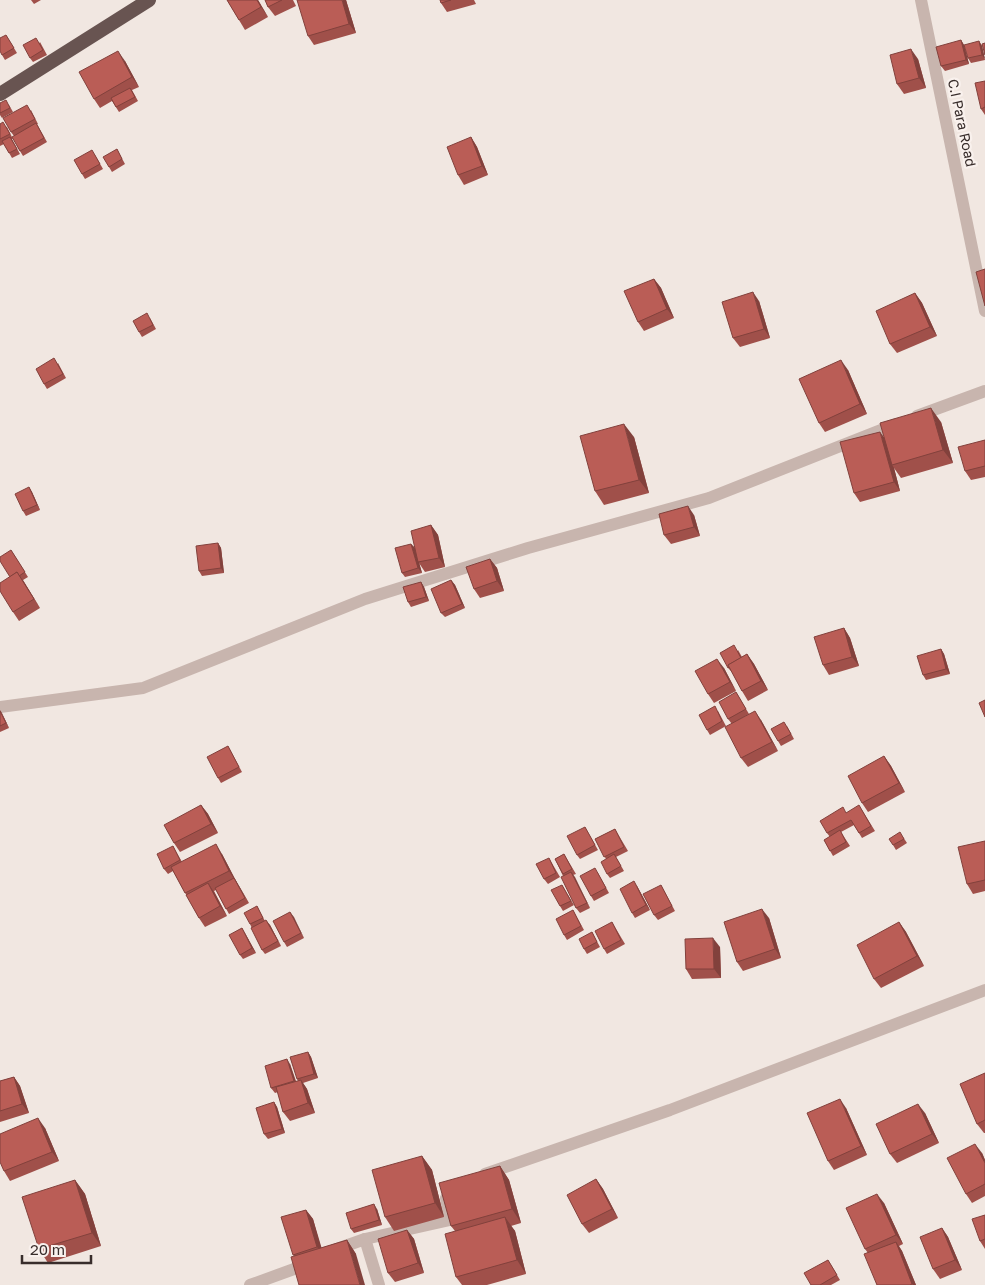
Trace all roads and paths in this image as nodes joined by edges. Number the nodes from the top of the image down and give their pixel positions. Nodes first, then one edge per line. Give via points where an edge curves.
1 (149, 0) edge
2 (921, 0) edge
3 (0, 94) edge
4 (985, 311) edge
5 (985, 392) edge
6 (0, 707) edge
7 (985, 990) edge
8 (476, 1177) edge
9 (453, 1188) edge
10 (365, 1239) junction
11 (250, 1285) edge
12 (379, 1285) edge

1 - 3 highway
2 - 4 street, C.I Para Road
5 - 6 street via 873,432 709,498 528,548 365,599 143,688
7 - 8 street via 670,1110
9 - 10 street via 446,1191 450,1220
10 - 11 street
10 - 12 street

